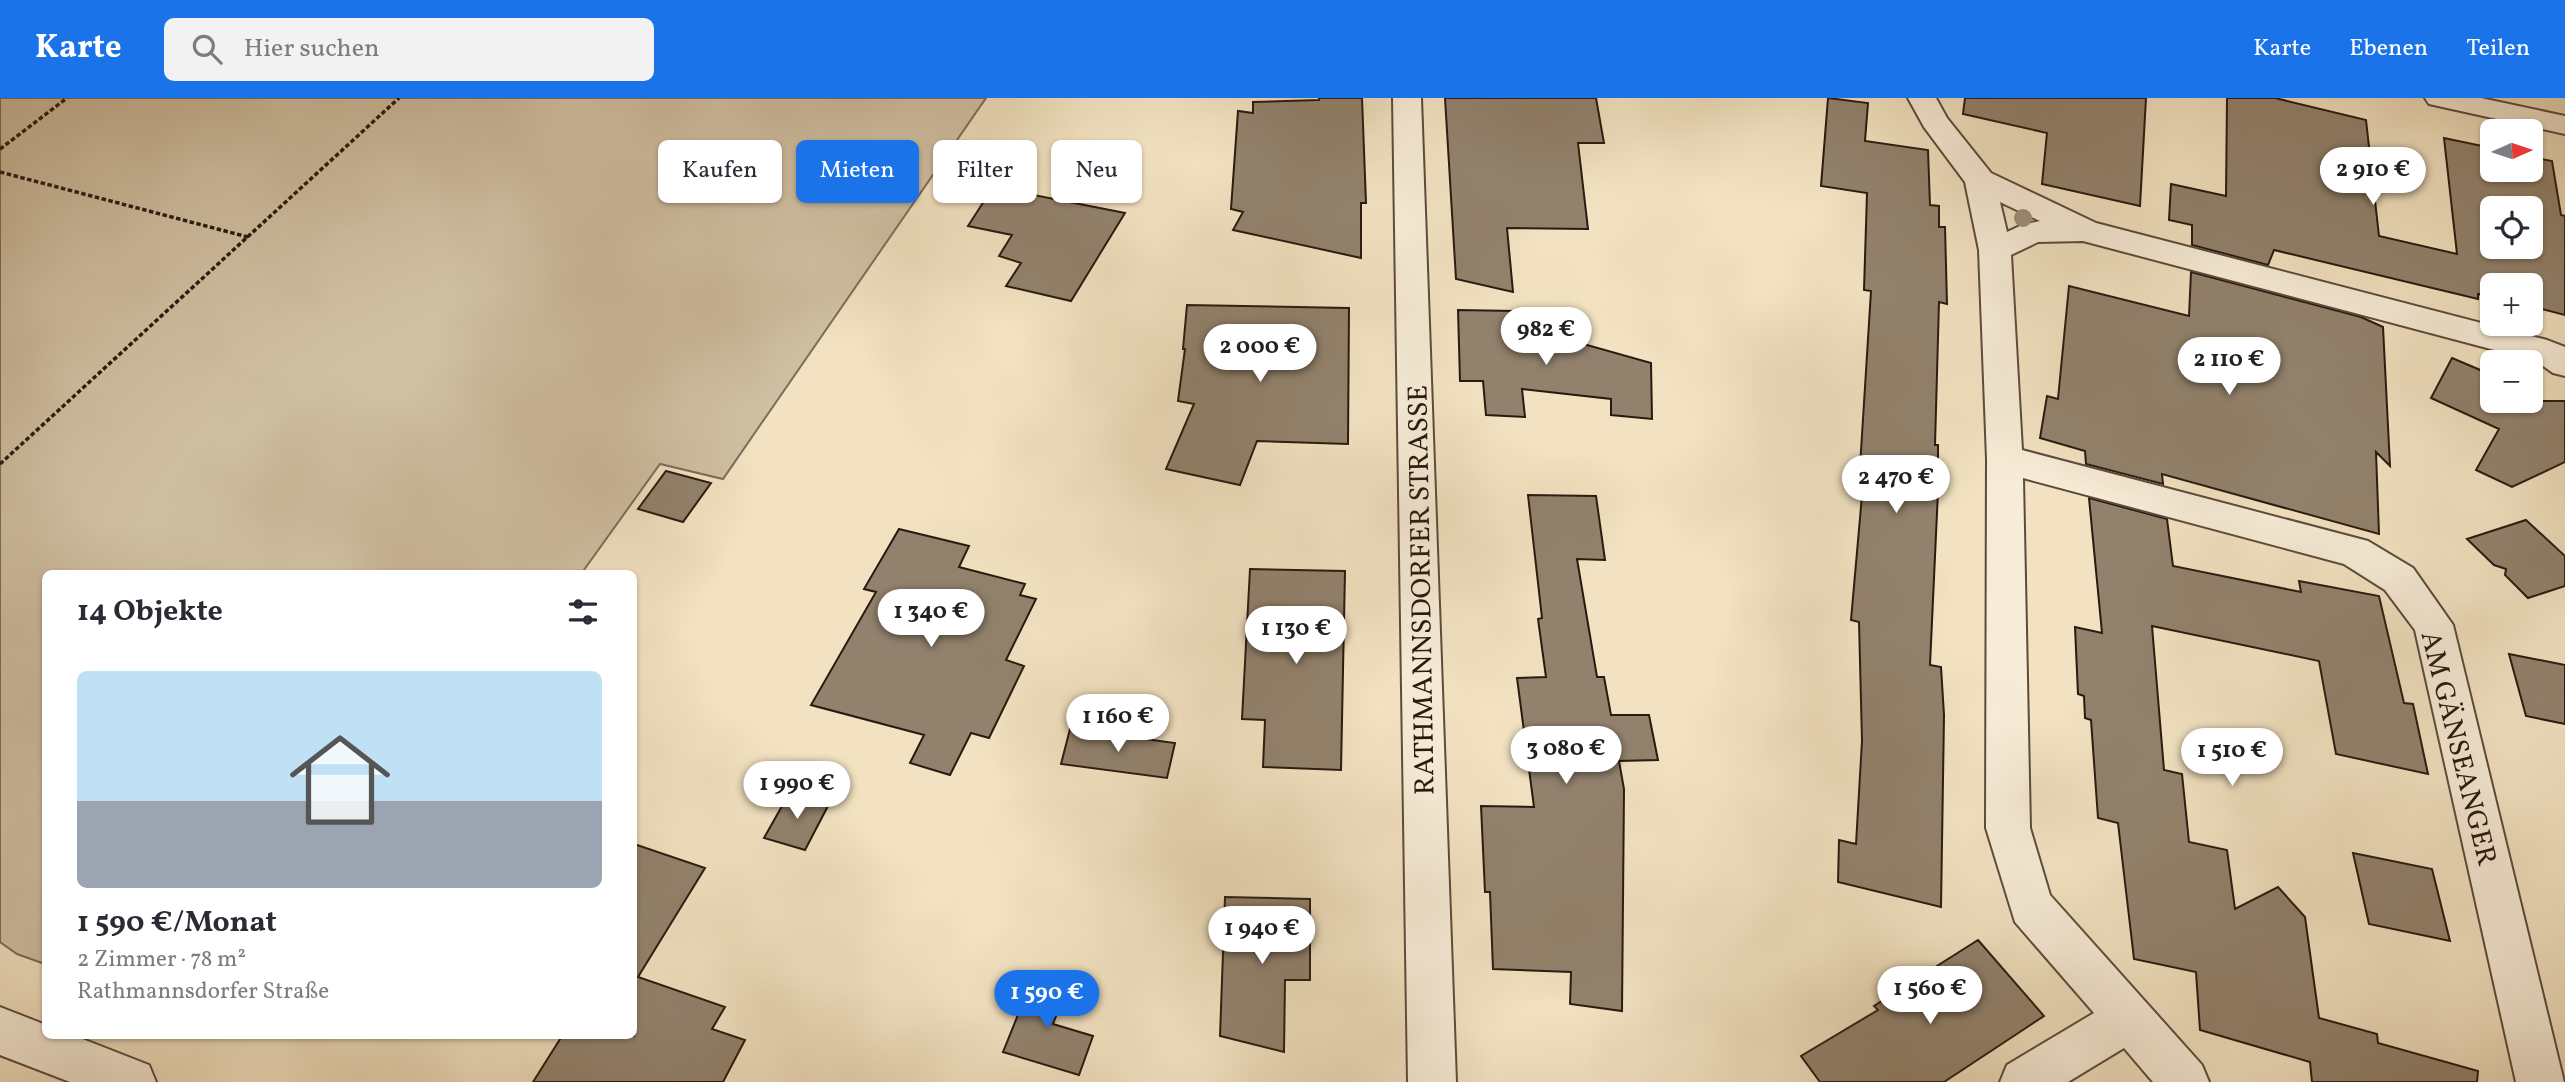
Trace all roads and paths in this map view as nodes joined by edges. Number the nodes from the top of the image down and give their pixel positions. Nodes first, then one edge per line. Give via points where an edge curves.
1 (67, 98) edge
2 (399, 98) edge
3 (1407, 98) edge
4 (1922, 98) edge
5 (2439, 98) edge
6 (2565, 125) edge
7 (0, 149) edge
8 (0, 172) edge
9 (1980, 180) junction
10 (2086, 230) junction
11 (249, 237) junction
12 (1995, 250) junction
13 (2559, 357) edge
14 (2005, 459) junction
15 (0, 464) edge
16 (2127, 1019) junction
17 (0, 1031) edge
18 (132, 1082) edge
19 (1432, 1082) edge
20 (2024, 1082) edge
21 (2185, 1082) edge
22 (2540, 1082) edge

1 - 7 path
2 - 11 path
3 - 19 street, RATHMANNSDORFER STRASSE
4 - 9 street
5 - 6 street
8 - 11 path
9 - 10 street
9 - 12 street
10 - 12 street via 2033,232
10 - 13 street
11 - 15 path
12 - 14 street
14 - 16 street via 2008,828 2031,907
14 - 22 street, AM GÄNSEANGER via 2355,552 2399,579 2433,625
16 - 20 street
16 - 21 street
17 - 18 street

